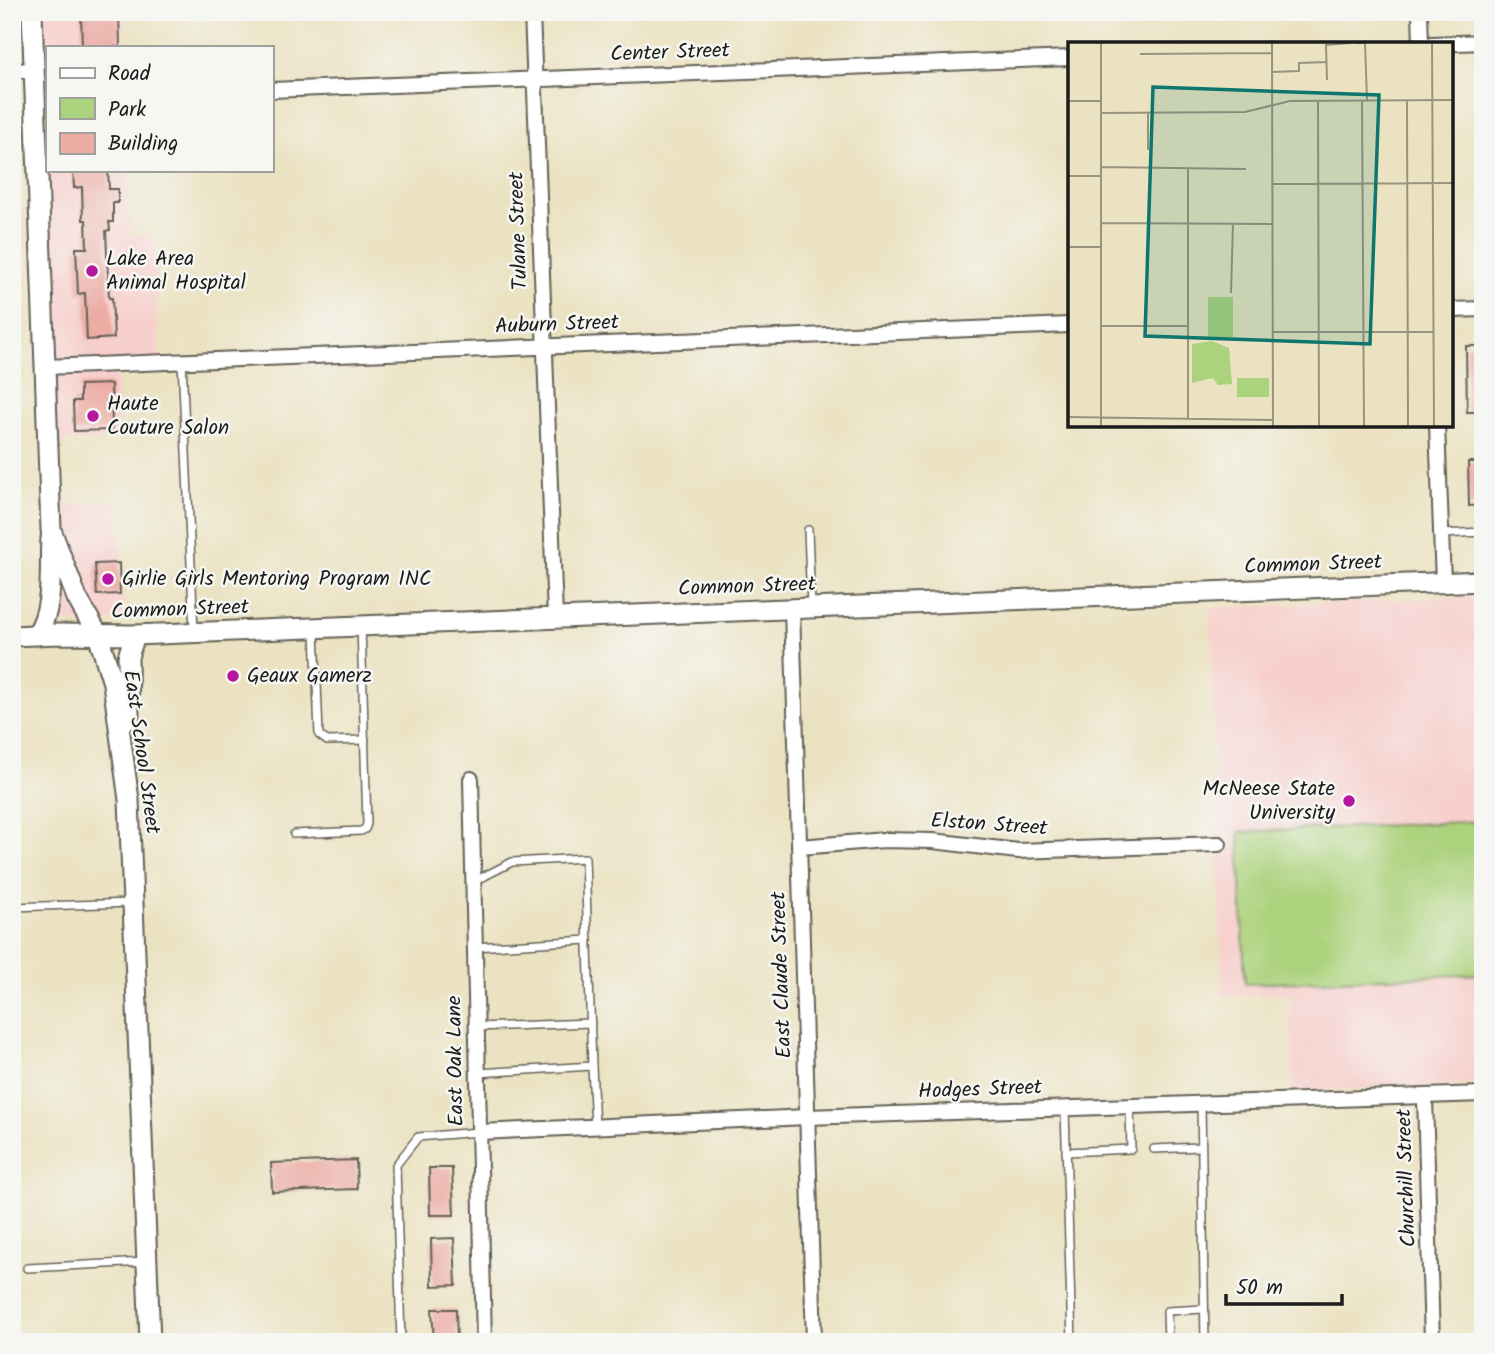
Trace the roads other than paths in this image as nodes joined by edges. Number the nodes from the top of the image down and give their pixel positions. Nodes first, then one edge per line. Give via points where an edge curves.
1 (32, 12) edge
2 (532, 12) edge
3 (1420, 12) edge
4 (1421, 42) edge
5 (1483, 42) edge
6 (1453, 43) edge
7 (1068, 58) edge
8 (35, 70) junction
9 (12, 71) edge
10 (534, 79) junction
11 (273, 90) edge
12 (41, 100) edge
13 (1483, 309) edge
14 (1453, 310) edge
15 (1068, 325) edge
16 (544, 346) junction
17 (182, 361) junction
18 (46, 367) junction
19 (1437, 427) edge
20 (51, 530) junction
21 (808, 530) dead end
22 (1483, 532) edge
23 (1441, 534) junction
24 (1483, 581) edge
25 (1443, 583) junction
26 (802, 607) junction
27 (555, 617) junction
28 (361, 626) junction
29 (315, 628) junction
30 (194, 633) junction
31 (36, 635) junction
32 (98, 635) junction
33 (135, 635) junction
34 (12, 636) edge
35 (365, 740) junction
36 (471, 779) dead end
37 (129, 800) junction
38 (294, 834) dead end
39 (1219, 844) dead end
40 (800, 847) junction
41 (473, 882) junction
42 (133, 903) junction
43 (12, 907) edge
44 (588, 940) junction
45 (475, 947) junction
46 (590, 1023) junction
47 (476, 1027) junction
48 (592, 1066) junction
49 (478, 1073) junction
50 (1483, 1094) edge
51 (1425, 1097) junction
52 (1201, 1104) junction
53 (1130, 1107) junction
54 (1065, 1109) junction
55 (807, 1117) junction
56 (595, 1127) junction
57 (479, 1132) junction
58 (1200, 1147) junction
59 (1154, 1149) dead end
60 (1066, 1152) junction
61 (147, 1262) junction
62 (27, 1268) dead end
63 (1204, 1309) junction
64 (150, 1342) edge
65 (401, 1342) edge
66 (484, 1342) edge
67 (814, 1342) edge
68 (1072, 1342) edge
69 (1168, 1342) edge
70 (1205, 1342) edge
71 (1432, 1342) edge

1 - 8 street, East School Street
2 - 10 street, Tulane Street
3 - 4 street
5 - 6 street
7 - 10 street, Center Street
8 - 9 street
8 - 12 street, East School Street
10 - 11 street, Center Street
10 - 16 street, Tulane Street
12 - 18 street, East School Street
13 - 14 street
15 - 16 street, Auburn Street
16 - 17 street, Auburn Street
16 - 27 street, Tulane Street
17 - 18 street, Auburn Street
17 - 30 lane
18 - 20 street, East School Street
19 - 23 street
20 - 31 street via 47,612
20 - 32 street, East School Street via 77,598
21 - 26 lane
22 - 23 lane
23 - 25 street
24 - 25 street, Common Street
25 - 26 street, Common Street
26 - 27 street, Common Street
26 - 40 street, East Claude Street
27 - 28 street, Common Street
28 - 29 street, Common Street
28 - 35 lane
29 - 30 street, Common Street
29 - 35 lane via 319,735 327,741
30 - 33 street, Common Street
31 - 32 street, Common Street
31 - 34 street, Common Street
32 - 33 street, Common Street
32 - 37 street, East School Street via 113,682
33 - 37 street via 128,657
35 - 38 lane via 365,829
36 - 41 street, East Oak Lane
37 - 42 street, East School Street
39 - 40 street, Elston Street via 1018,851 933,841
40 - 55 street, East Claude Street
41 - 44 lane via 512,862 585,858
41 - 45 street, East Oak Lane
42 - 43 lane
42 - 61 street, East School Street
44 - 45 lane
44 - 46 lane
45 - 47 street, East Oak Lane
46 - 47 lane
46 - 48 lane
47 - 49 street, East Oak Lane
48 - 49 lane
48 - 56 lane
49 - 57 street, East Oak Lane
50 - 51 street, Hodges Street
51 - 52 street, Hodges Street
51 - 71 street, Churchill Street
52 - 53 street, Hodges Street
52 - 58 lane
53 - 54 street, Hodges Street
53 - 60 lane via 1131,1149
54 - 55 street, Hodges Street
54 - 60 lane
55 - 56 street, Hodges Street
55 - 67 street, East Claude Street
56 - 57 street, Hodges Street
57 - 65 lane via 418,1136 396,1165
57 - 66 street, East Oak Lane
58 - 59 lane
58 - 63 lane
60 - 68 lane
61 - 62 lane
61 - 64 street, East School Street
63 - 69 lane via 1167,1311
63 - 70 lane

